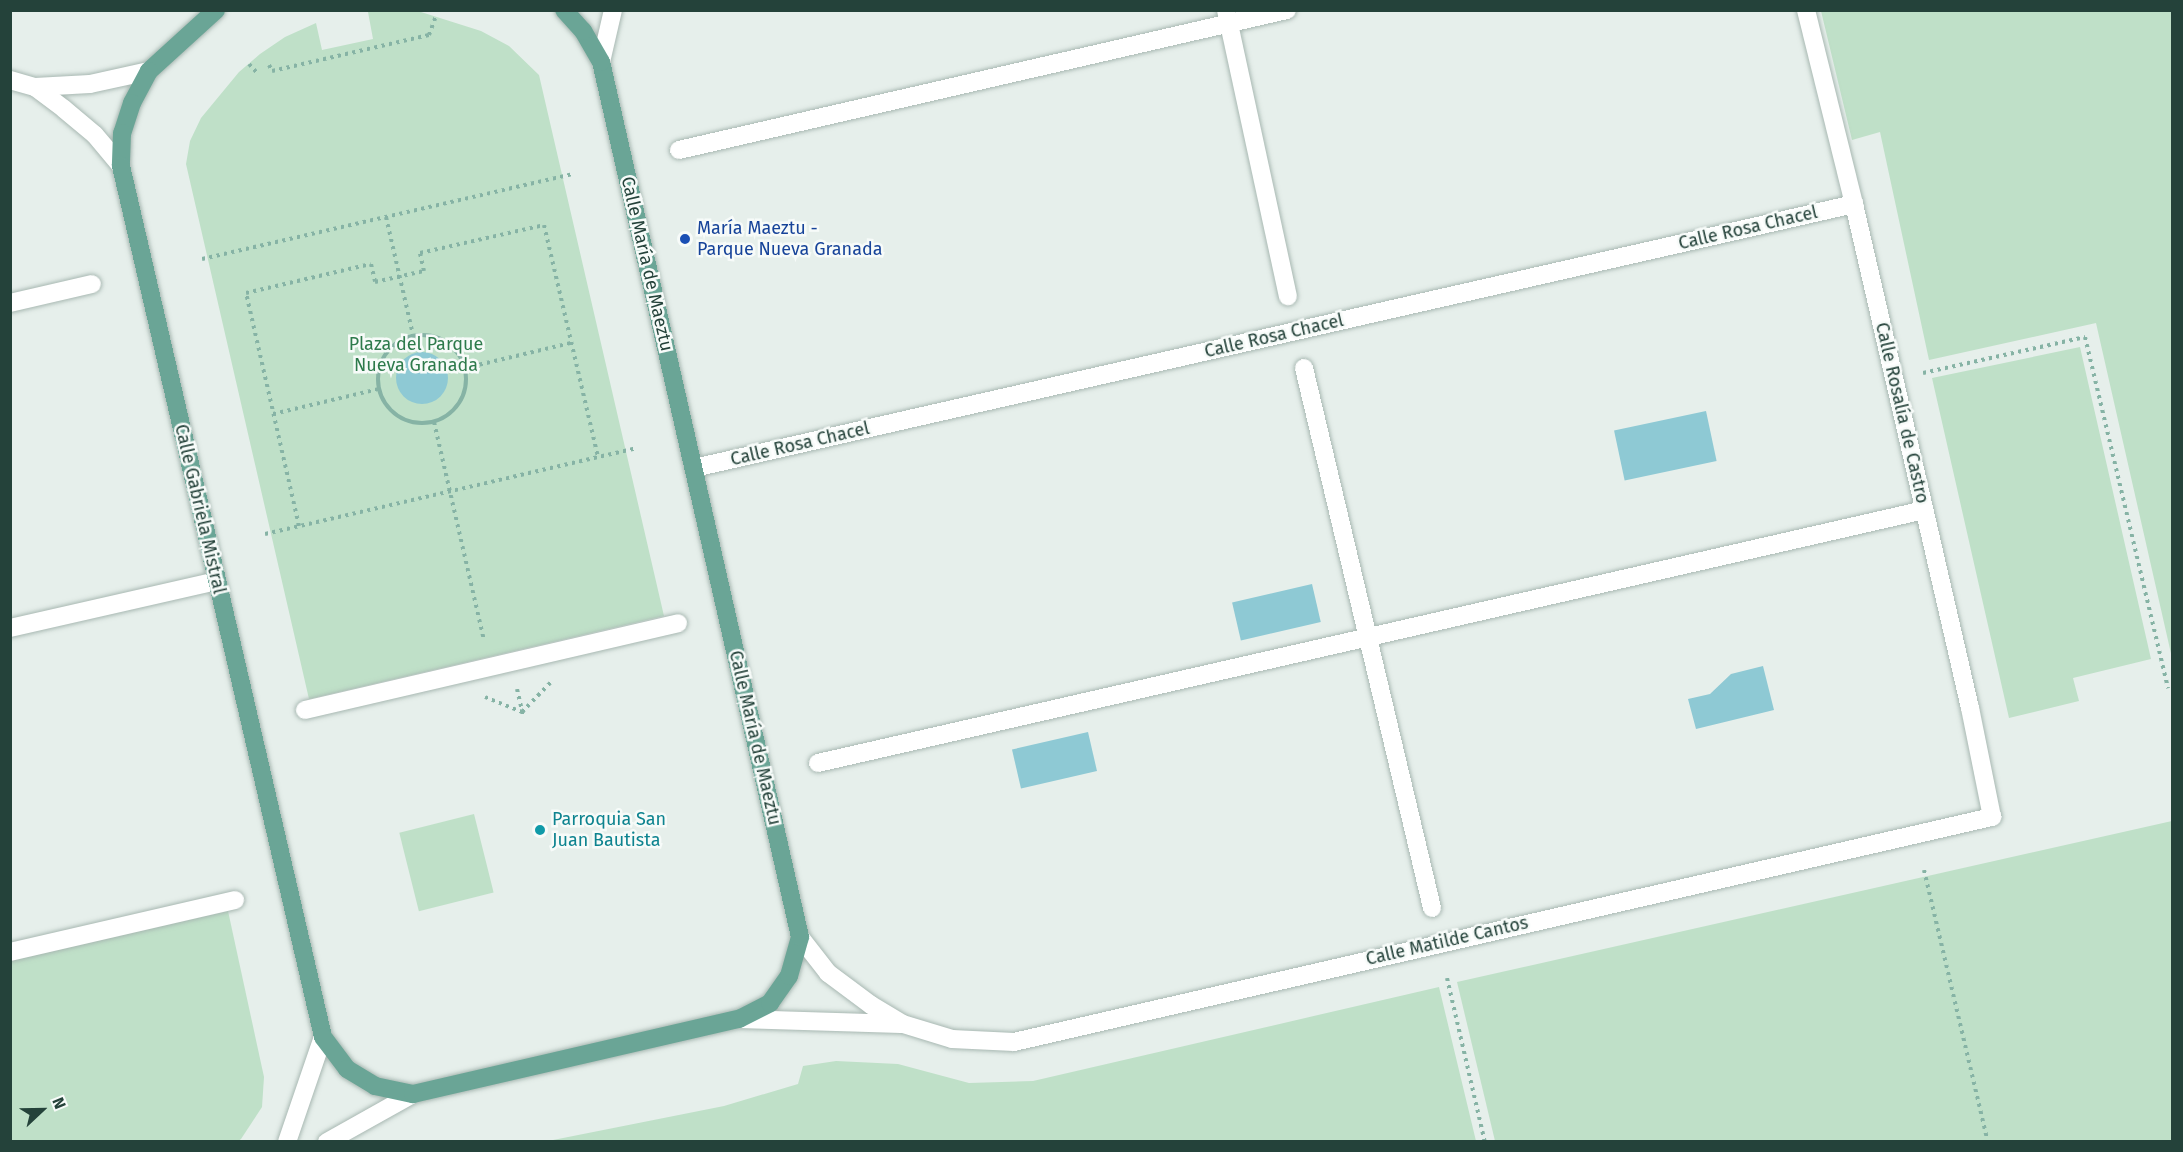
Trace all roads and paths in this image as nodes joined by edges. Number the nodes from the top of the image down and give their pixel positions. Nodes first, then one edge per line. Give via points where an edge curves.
1 (216, 10) edge
2 (564, 10) edge
3 (613, 10) edge
4 (1287, 10) edge
5 (1806, 10) edge
6 (436, 16) dead end
7 (1228, 17) edge
8 (601, 62) junction
9 (249, 64) dead end
10 (269, 65) dead end
11 (149, 70) junction
12 (258, 74) dead end
13 (10, 80) edge
14 (35, 87) junction
15 (679, 150) dead end
16 (122, 166) junction
17 (572, 174) dead end
18 (1854, 204) junction
19 (386, 217) junction
20 (202, 259) dead end
21 (400, 277) junction
22 (92, 284) dead end
23 (1288, 296) dead end
24 (10, 303) edge
25 (413, 335) junction
26 (571, 343) junction
27 (465, 368) junction
28 (1304, 368) dead end
29 (1923, 373) dead end
30 (379, 389) junction
31 (273, 414) junction
32 (434, 422) junction
33 (637, 448) dead end
34 (598, 457) junction
35 (694, 468) junction
36 (450, 491) junction
37 (1924, 510) junction
38 (299, 526) junction
39 (265, 534) dead end
40 (217, 580) junction
41 (678, 623) dead end
42 (10, 628) edge
43 (1368, 638) junction
44 (490, 667) junction
45 (2168, 688) dead end
46 (519, 696) dead end
47 (305, 710) dead end
48 (523, 716) dead end
49 (818, 763) dead end
50 (1992, 817) joint
51 (1924, 870) dead end
52 (235, 900) dead end
53 (1432, 908) dead end
54 (800, 937) junction
55 (10, 952) edge
56 (1447, 978) dead end
57 (739, 1018) junction
58 (903, 1023) junction
59 (323, 1037) junction
60 (413, 1094) junction
61 (287, 1142) edge
62 (327, 1142) edge
63 (1485, 1142) edge
64 (1988, 1142) edge

1 - 11 main road, Calle Gabriela Mistral
2 - 8 main road, Calle María de Maeztu via 583,31
3 - 8 street
4 - 7 street
5 - 18 street, Calle Rosalía de Castro
6 - 10 path via 429,35 272,71
7 - 15 street
7 - 23 street
8 - 35 main road, Calle María de Maeztu
9 - 12 path
11 - 14 street via 90,84
11 - 16 main road, Calle Gabriela Mistral via 122,133
13 - 14 street
14 - 16 street via 95,135
16 - 40 main road, Calle Gabriela Mistral
17 - 19 path
18 - 35 street, Calle Rosa Chacel
18 - 37 street, Calle Rosalía de Castro
19 - 20 path
19 - 21 path
21 - 25 path
21 - 26 path via 424,271 420,253 544,225
21 - 31 path via 375,282 371,264 246,293
22 - 24 street
25 - 27 path via 440,338 452,345
25 - 30 path via 389,349 378,375
26 - 27 path
26 - 34 path
27 - 32 path via 467,382 460,401
28 - 43 street
29 - 45 path via 2085,338
30 - 31 path
30 - 32 path via 394,413 405,420
31 - 38 path
32 - 36 path
33 - 34 path
34 - 36 path
35 - 54 main road, Calle María de Maeztu
36 - 38 path
36 - 44 path
37 - 43 street
37 - 50 street, Calle Rosalía de Castro
38 - 39 path
40 - 42 street
40 - 59 main road, Calle Gabriela Mistral
41 - 44 street
43 - 49 street
43 - 53 street
44 - 47 street
46 - 48 path
50 - 58 street, Calle Matilde Cantos via 1014,1042 952,1039
51 - 64 path
52 - 55 street
54 - 57 main road, Calle María de Maeztu via 789,976 770,1003
54 - 58 street, Calle Matilde Cantos via 828,973
56 - 63 path
57 - 58 street, Calle Matilde Cantos
57 - 60 main road, Calle María de Maeztu
59 - 60 main road, Calle María de Maeztu via 347,1069 375,1086
59 - 61 street
60 - 62 street

